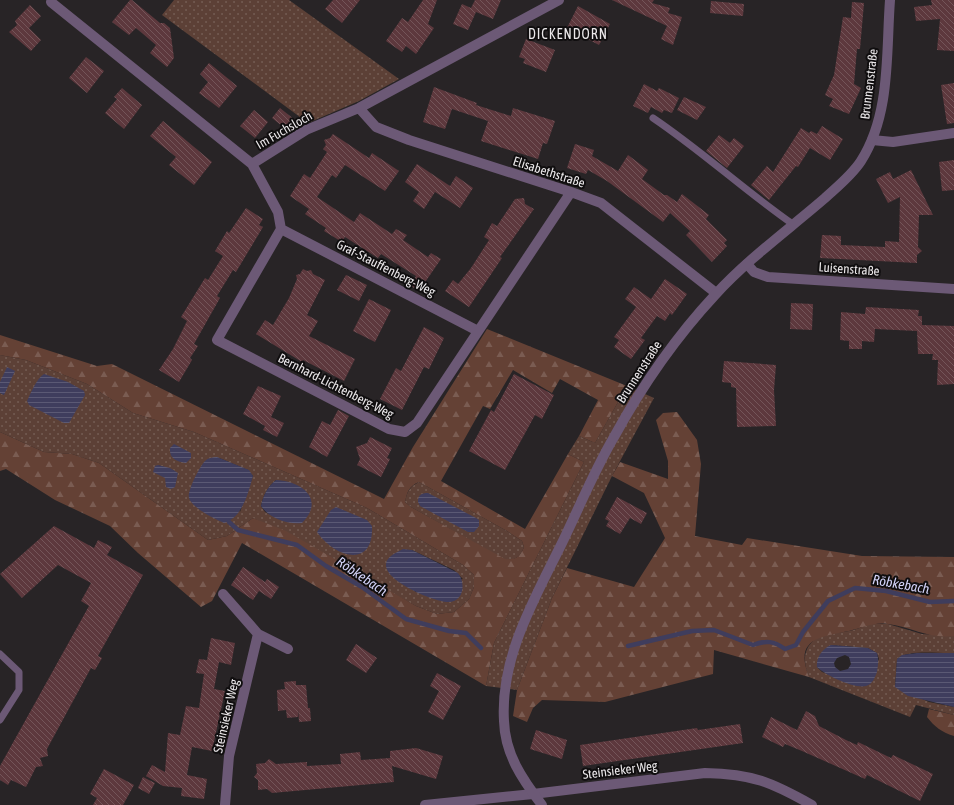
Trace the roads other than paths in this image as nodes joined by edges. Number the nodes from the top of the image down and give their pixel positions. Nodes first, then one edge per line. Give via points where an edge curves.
1 (559, 0) edge
2 (890, 0) edge
3 (51, 2) dead end
4 (359, 108) junction
5 (653, 118) dead end
6 (954, 133) edge
7 (872, 140) junction
8 (252, 164) junction
9 (571, 192) junction
10 (794, 225) junction
11 (281, 229) junction
12 (747, 264) junction
13 (954, 289) edge
14 (716, 293) junction
15 (478, 331) junction
16 (224, 594) dead end
17 (258, 634) junction
18 (288, 649) dead end
19 (0, 654) edge
20 (0, 720) edge
21 (533, 794) junction
22 (225, 805) edge
23 (425, 805) edge
24 (542, 805) edge
25 (812, 805) edge

1 - 4 street, Im Fuchsloch
2 - 7 street, Brunnenstraße via 885,76 880,114
3 - 8 street, Im Fuchsloch
4 - 8 street, Im Fuchsloch via 306,130
4 - 9 street, Elisabethstraße via 376,127
5 - 10 lane
6 - 7 street via 893,142
7 - 10 street, Brunnenstraße via 860,163
8 - 11 street via 278,212
9 - 14 street, Elisabethstraße via 601,203
9 - 15 street, Bernhard-Lichtenberg-Weg
10 - 12 street, Brunnenstraße
11 - 15 street, Graf-Stauffenberg-Weg
11 - 15 street, Bernhard-Lichtenberg-Weg via 217,340 389,428 405,432 417,423
12 - 13 street, Luisenstraße via 754,272 768,277
12 - 14 street, Brunnenstraße
14 - 21 street, Brunnenstraße via 649,377 612,438 525,620 512,655 505,685 504,720 507,744 513,764
16 - 17 street
17 - 18 street
17 - 22 street, Steinsieker Weg via 229,756
19 - 20 lane via 19,672 19,690
21 - 23 street, Steinsieker Weg
21 - 24 street, Brunnenstraße
21 - 25 street, Steinsieker Weg via 705,773 734,774 763,780

